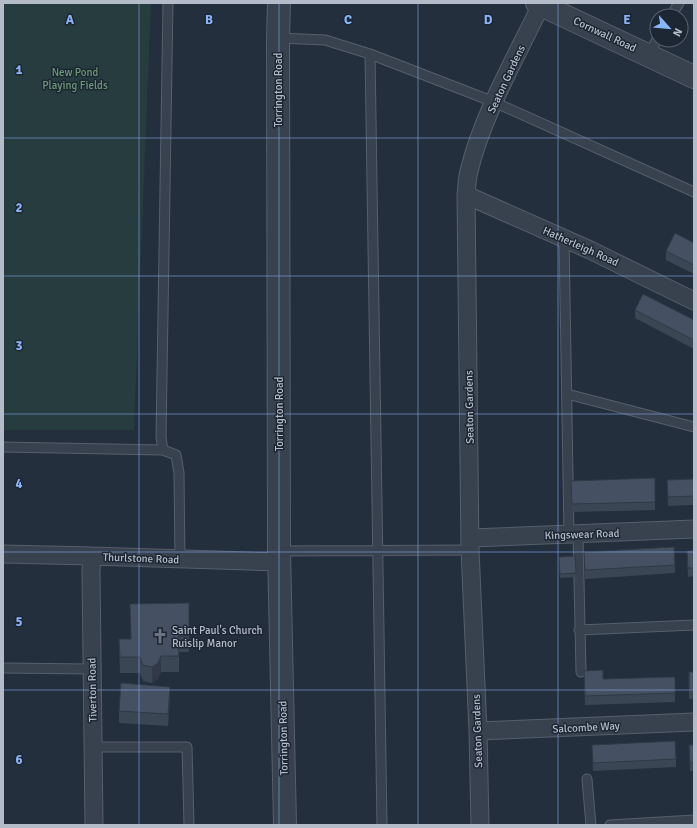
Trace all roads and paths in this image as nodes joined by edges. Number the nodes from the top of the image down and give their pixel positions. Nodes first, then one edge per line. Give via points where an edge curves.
1 (168, 3) edge
2 (279, 3) edge
3 (539, 4) edge
4 (278, 38) junction
5 (649, 45) edge
6 (654, 48) edge
7 (370, 54) junction
8 (694, 76) edge
9 (494, 102) junction
10 (694, 192) edge
11 (466, 195) junction
12 (564, 238) junction
13 (694, 300) edge
14 (567, 394) junction
15 (694, 427) edge
16 (3, 447) edge
17 (163, 450) junction
18 (694, 529) edge
19 (574, 534) junction
20 (470, 544) junction
21 (378, 550) junction
22 (3, 554) edge
23 (92, 556) junction
24 (280, 556) junction
25 (180, 559) junction
26 (694, 625) edge
27 (579, 630) junction
28 (3, 668) edge
29 (92, 669) junction
30 (580, 672) dead end
31 (694, 722) edge
32 (478, 731) junction
33 (93, 746) junction
34 (587, 779) dead end
35 (694, 820) edge
36 (94, 825) edge
37 (189, 825) edge
38 (285, 825) edge
39 (382, 825) edge
40 (480, 825) edge
41 (591, 825) edge
42 (610, 825) edge

1 - 17 lane via 161,437
2 - 4 street, Torrington Road
3 - 5 street, Cornwall Road
3 - 9 street, Seaton Gardens
4 - 7 lane via 326,40
4 - 24 street, Torrington Road
6 - 8 street, Cornwall Road
7 - 9 lane
7 - 21 lane
9 - 10 lane
9 - 11 street, Seaton Gardens via 469,171
11 - 12 street, Hatherleigh Road
11 - 20 street, Seaton Gardens
12 - 13 street, Hatherleigh Road
12 - 14 lane
14 - 15 lane
14 - 19 lane
16 - 17 lane
17 - 25 lane via 176,455 179,474
18 - 19 street, Kingswear Road
19 - 20 street, Kingswear Road
19 - 27 lane
20 - 21 lane
20 - 32 street, Seaton Gardens
21 - 24 lane
21 - 39 lane
22 - 23 street, Thurlstone Road
23 - 25 street, Thurlstone Road
23 - 29 street, Tiverton Road
24 - 25 street, Thurlstone Road
24 - 38 street, Torrington Road
26 - 27 lane
27 - 30 lane
28 - 29 lane
29 - 33 street, Tiverton Road
31 - 32 street, Salcombe Way
32 - 40 street, Seaton Gardens
33 - 36 street, Tiverton Road
33 - 37 lane via 187,748
34 - 41 lane
35 - 42 lane

